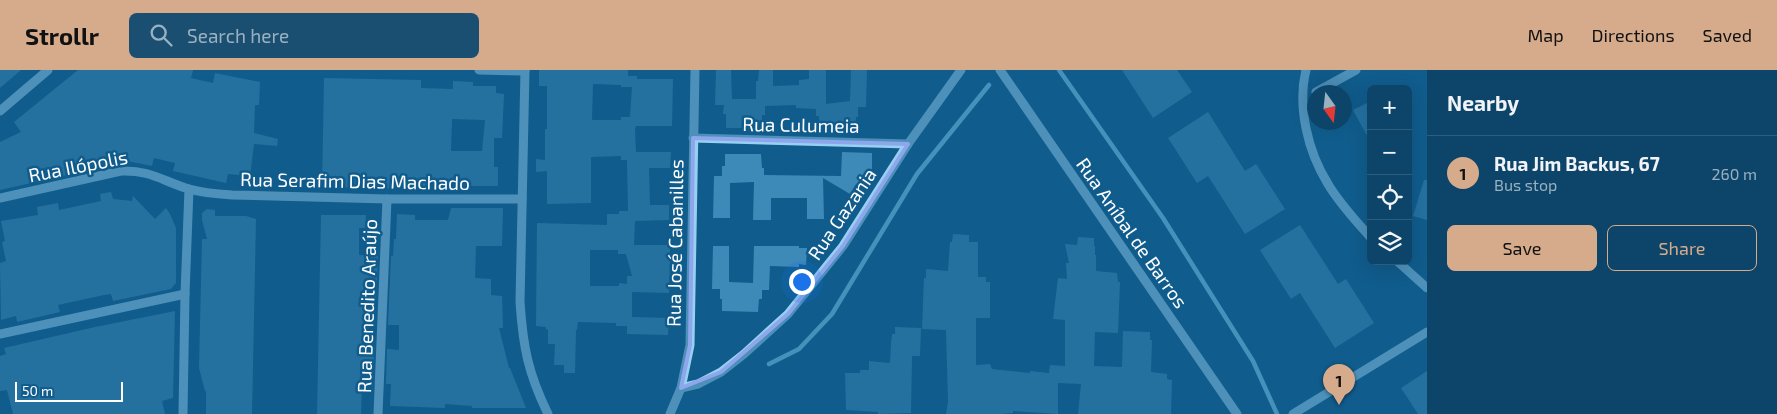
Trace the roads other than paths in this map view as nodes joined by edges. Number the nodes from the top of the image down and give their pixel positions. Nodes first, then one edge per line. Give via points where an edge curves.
1 (48, 70) edge
2 (479, 70) edge
3 (525, 70) edge
4 (695, 70) edge
5 (961, 70) edge
6 (1000, 70) edge
7 (1306, 70) edge
8 (1356, 70) edge
9 (1329, 85) edge
10 (1307, 97) edge
11 (1303, 99) junction
12 (0, 111) edge
13 (693, 138) junction
14 (908, 144) junction
15 (189, 189) junction
16 (0, 198) edge
17 (387, 199) junction
18 (522, 199) junction
19 (1367, 233) edge
20 (1401, 265) edge
21 (1427, 288) edge
22 (185, 294) junction
23 (1427, 332) edge
24 (0, 334) edge
25 (681, 388) junction
26 (1294, 413) edge
27 (183, 414) edge
28 (378, 414) edge
29 (548, 414) edge
30 (670, 414) edge
31 (1237, 414) edge

1 - 12 street
2 - 3 street
3 - 18 street
4 - 13 street, Rua José Cabanilles
5 - 14 street, Rua Gazania
6 - 31 street, Rua Aníbal de Barros
7 - 11 street
8 - 9 street
10 - 11 street
11 - 19 street via 1307,130 1322,174
13 - 14 street, Rua Culumeia
13 - 25 street, Rua José Cabanilles via 690,345
14 - 25 street, Rua Gazania via 843,246 788,314 721,372 698,384
15 - 16 street, Rua Ilópolis via 136,170
15 - 17 street, Rua Serafim Dias Machado via 232,195
15 - 22 street
17 - 18 street, Rua Serafim Dias Machado
17 - 28 street, Rua Benedito Araújo
18 - 29 street via 522,336 534,384
20 - 21 street
22 - 24 street
22 - 27 street
23 - 26 street
25 - 30 street, Rua José Cabanilles

